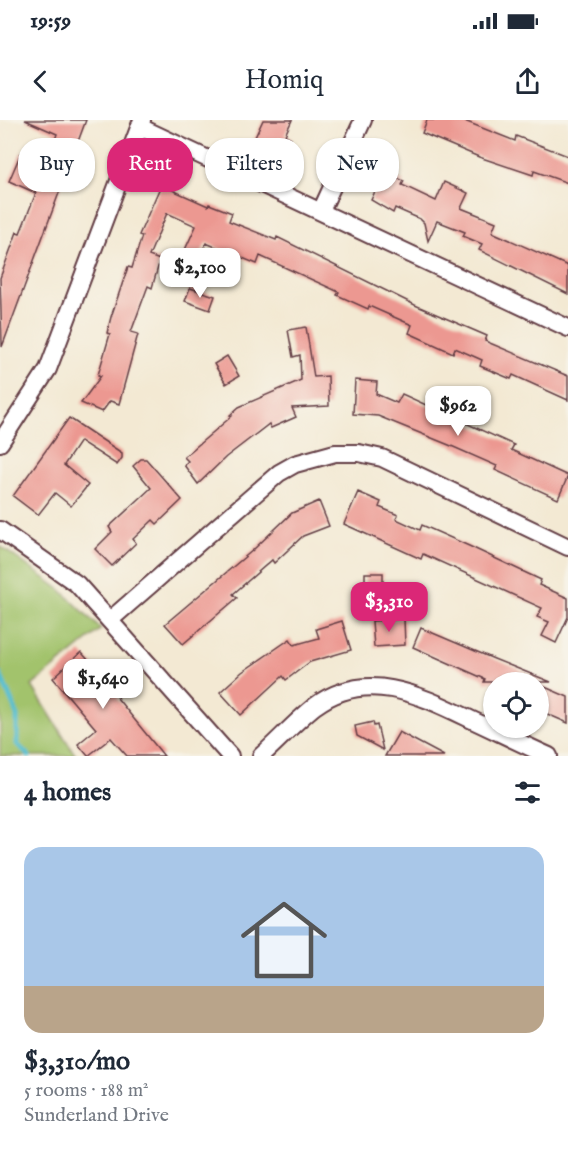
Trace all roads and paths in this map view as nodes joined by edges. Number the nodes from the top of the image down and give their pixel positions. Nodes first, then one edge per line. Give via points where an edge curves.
1 (363, 120) edge
2 (141, 124) edge
3 (321, 210) junction
4 (568, 328) edge
5 (0, 443) edge
6 (0, 530) edge
7 (568, 547) edge
8 (110, 620) junction
9 (230, 756) edge
10 (261, 756) edge
11 (549, 756) edge

1 - 3 street
2 - 3 street
2 - 5 street via 48,369
3 - 4 street
6 - 8 street via 77,584
7 - 8 street via 382,458 335,453 314,457 279,473
8 - 9 street
10 - 11 street via 316,706 345,692 378,686 419,695

